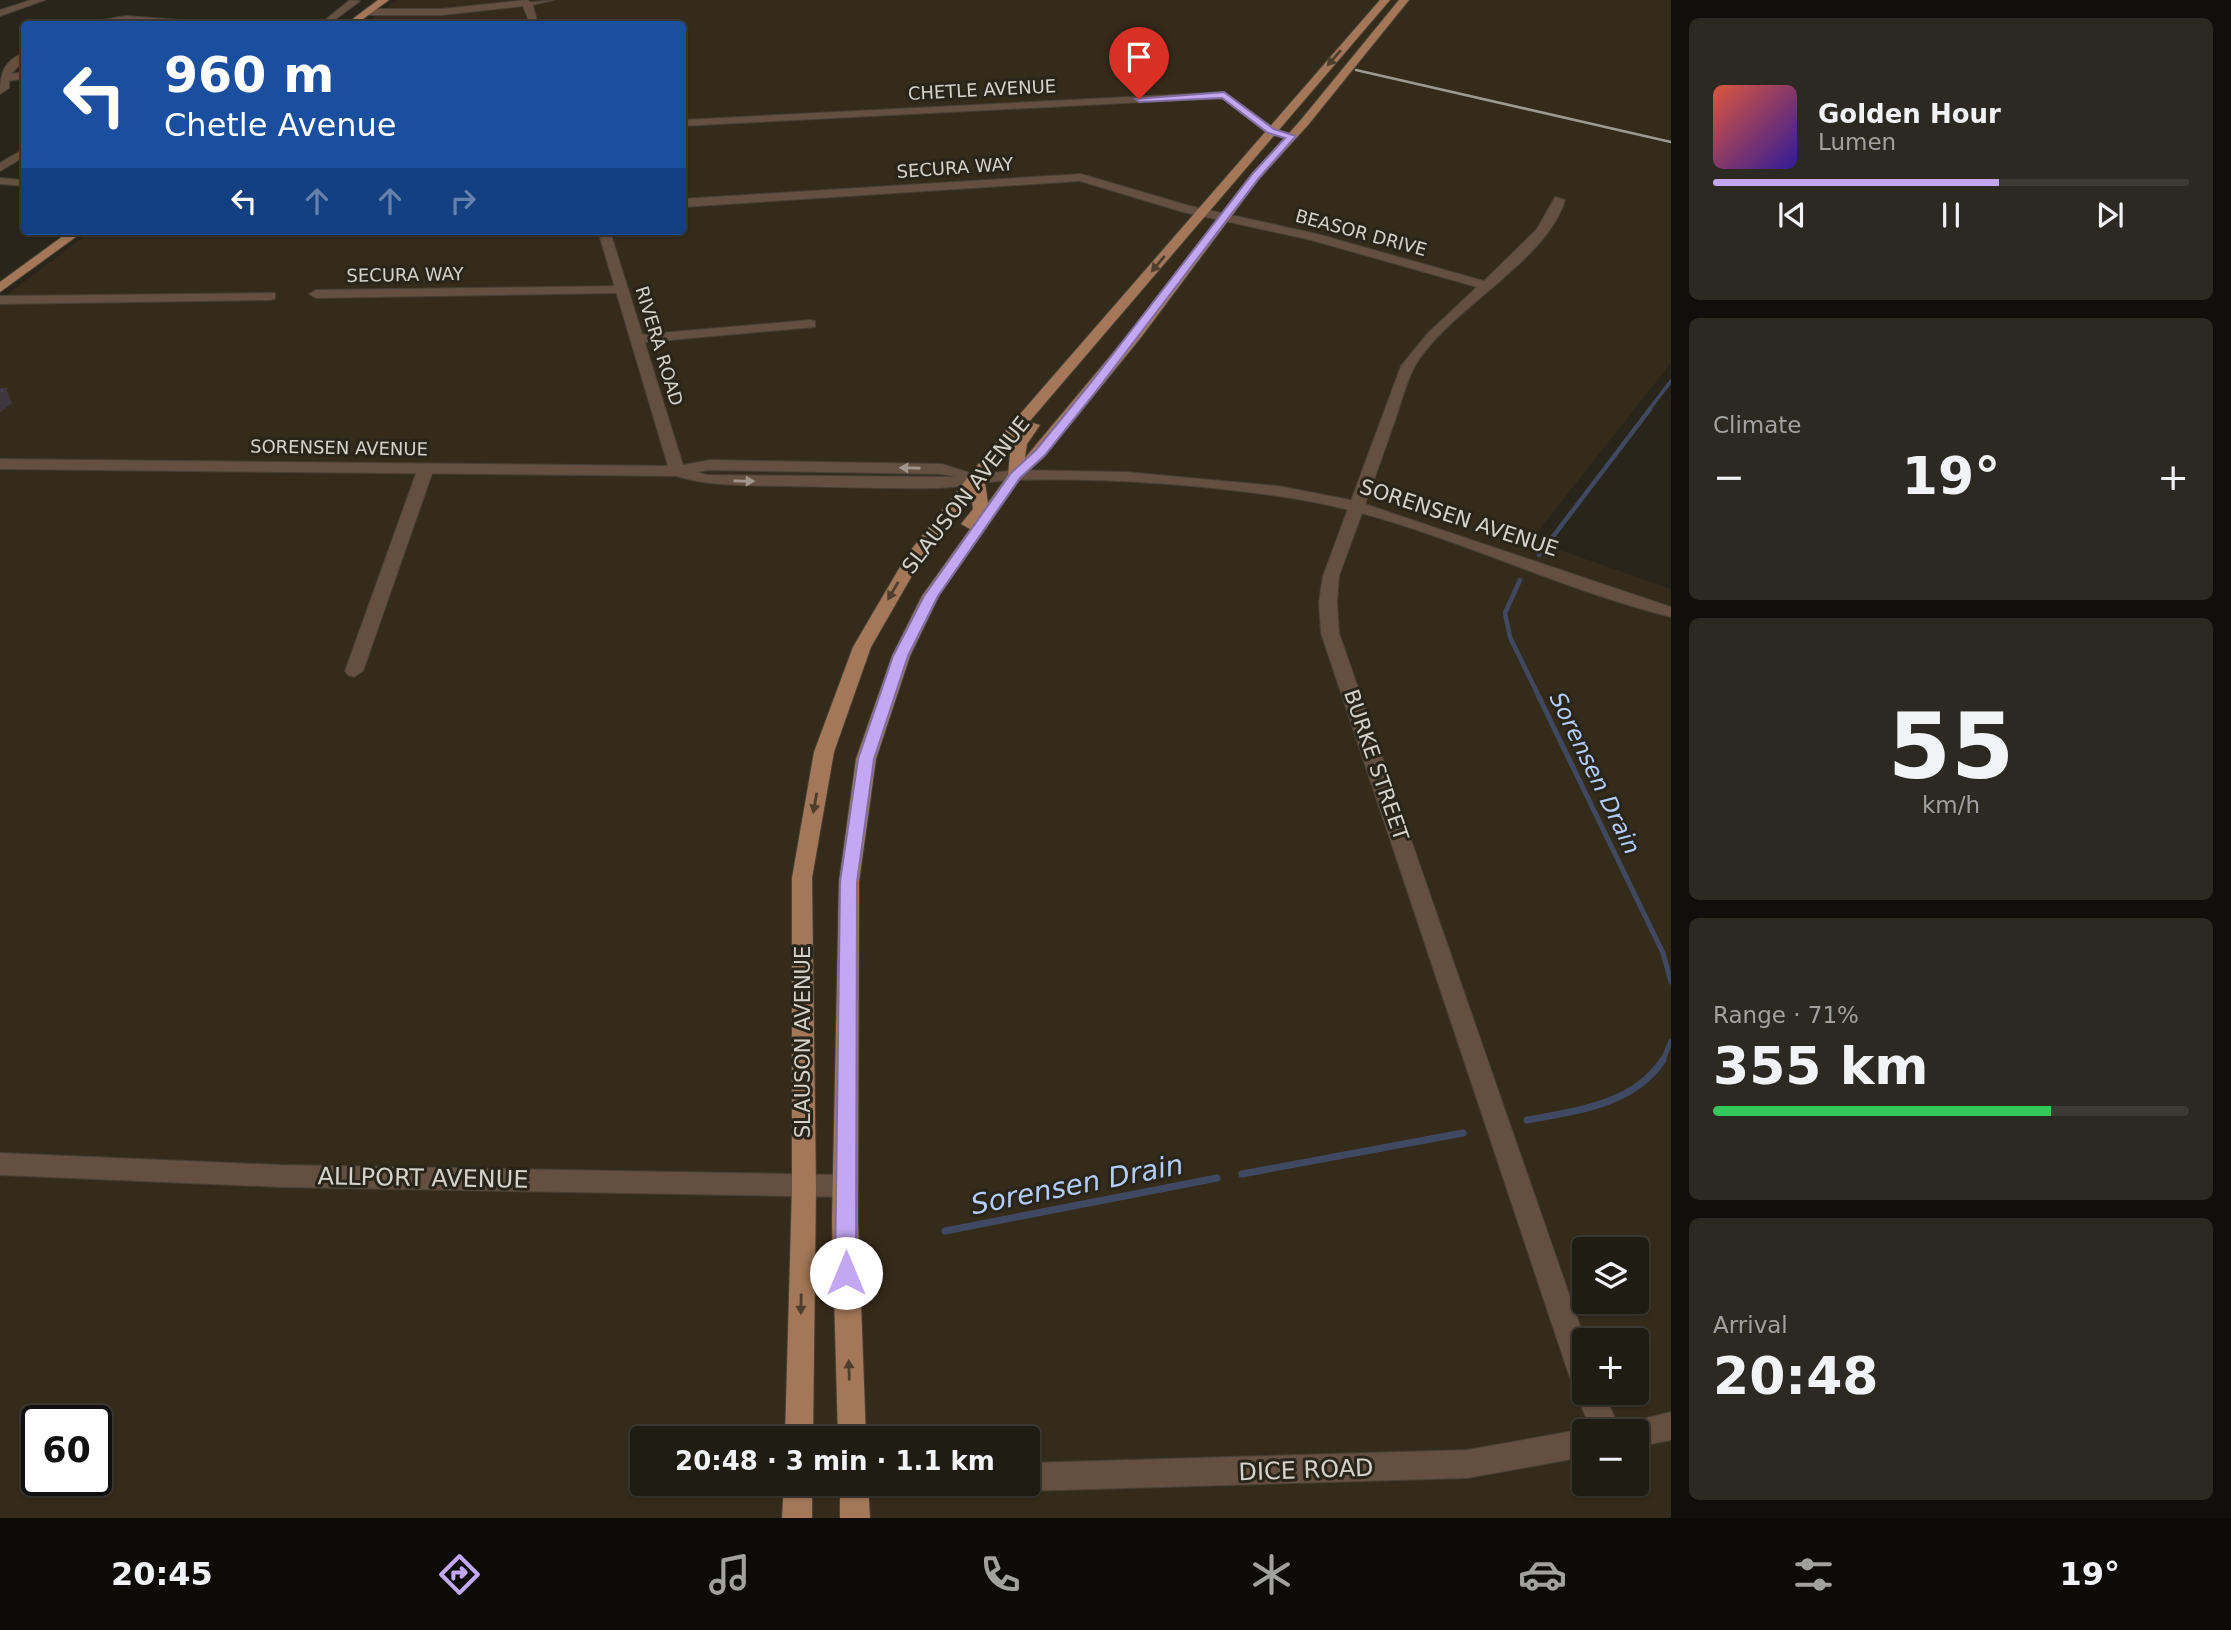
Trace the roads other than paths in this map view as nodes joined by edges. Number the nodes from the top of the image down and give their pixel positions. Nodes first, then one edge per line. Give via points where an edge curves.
1 (40, 0) edge
2 (345, 0) edge
3 (549, 0) edge
4 (1404, 0) edge
5 (355, 1) edge
6 (381, 2) edge
7 (527, 3) junction
8 (1382, 3) edge
9 (0, 5) edge
10 (11, 7) junction
11 (1394, 10) junction
12 (367, 12) junction
13 (0, 13) edge
14 (108, 21) edge
15 (152, 21) edge
16 (328, 21) edge
17 (354, 21) edge
18 (533, 21) edge
19 (1359, 30) junction
20 (1377, 33) junction
21 (21, 58) edge
22 (21, 76) edge
23 (2, 79) edge
24 (0, 91) edge
25 (686, 123) edge
26 (1271, 131) junction
27 (1291, 136) junction
28 (21, 154) edge
29 (0, 168) edge
30 (0, 181) edge
31 (21, 184) edge
32 (1559, 201) dead end
33 (686, 203) edge
34 (1203, 213) junction
35 (1224, 217) junction
36 (53, 235) edge
37 (73, 235) edge
38 (605, 235) edge
39 (0, 273) edge
40 (1489, 286) junction
41 (0, 288) edge
42 (621, 289) junction
43 (316, 294) dead end
44 (270, 296) dead end
45 (0, 300) edge
46 (810, 324) dead end
47 (638, 339) junction
48 (1043, 398) junction
49 (0, 464) edge
50 (426, 468) junction
51 (677, 471) junction
52 (1016, 475) junction
53 (977, 477) junction
54 (1356, 506) junction
55 (939, 583) junction
56 (1671, 612) edge
57 (354, 671) dead end
58 (0, 1164) edge
59 (845, 1186) junction
60 (804, 1187) junction
61 (1572, 1343) edge
62 (799, 1426) edge
63 (852, 1426) edge
64 (1671, 1426) edge
65 (1649, 1430) edge
66 (1572, 1445) edge
67 (1040, 1477) edge
68 (798, 1496) edge
69 (854, 1496) edge
70 (797, 1518) edge
71 (855, 1518) edge

1 - 10 street
2 - 5 street
3 - 7 street
4 - 11 main road, SLAUSON AVENUE
5 - 6 street
5 - 16 street
6 - 12 main road
7 - 12 street via 442,12
7 - 18 street
8 - 11 main road
8 - 19 main road, SLAUSON AVENUE
9 - 10 street
10 - 13 street
11 - 20 main road, SLAUSON AVENUE
12 - 17 main road
14 - 15 street
19 - 20 main road
19 -> 26 main road, SLAUSON AVENUE
20 - 27 main road, SLAUSON AVENUE
21 - 23 street via 11,63
22 - 23 street
23 - 24 street
25 - 26 street, CHETLE AVENUE via 1224,95
26 - 27 street
26 - 34 main road, SLAUSON AVENUE
27 - 35 main road, SLAUSON AVENUE
28 - 29 street
30 - 31 street
32 - 40 street, BURKE STREET via 1555,217
33 - 34 street, SECURA WAY via 1081,177
34 - 35 street, SECURA WAY
34 -> 48 main road, SLAUSON AVENUE
35 - 40 street, BEASOR DRIVE
35 - 52 main road, SLAUSON AVENUE via 1093,388
36 - 39 main road
37 - 41 main road
38 - 42 street, RIVERA ROAD
40 - 54 street, BURKE STREET via 1419,349 1408,366
42 - 43 street, SECURA WAY
42 - 47 street, RIVERA ROAD
44 - 45 street
46 - 47 street
47 - 51 street, RIVERA ROAD
48 - 52 main road via 1047,404 1019,444
48 - 53 main road, SLAUSON AVENUE
49 - 50 street, SORENSEN AVENUE
50 - 51 street, SORENSEN AVENUE
50 - 57 street
51 - 53 street, SORENSEN AVENUE via 706,480 734,481 943,483
52 - 53 street, SORENSEN AVENUE
52 - 54 street, SORENSEN AVENUE via 1194,481
52 - 55 main road, SLAUSON AVENUE
53 - 55 main road via 981,509 937,569
53 -> 60 main road, SLAUSON AVENUE via 895,586 862,647 824,752 802,878
54 - 56 street, SORENSEN AVENUE
54 - 61 street, BURKE STREET via 1331,576 1331,633
55 - 59 main road, SLAUSON AVENUE via 901,656 866,759 849,882
58 - 60 street, ALLPORT AVENUE via 281,1176
59 - 60 street, ALLPORT AVENUE
63 -> 59 main road, SLAUSON AVENUE
60 -> 62 main road, SLAUSON AVENUE
64 - 65 street
66 - 67 street, DICE ROAD via 1467,1464
68 - 70 main road
69 - 71 main road

